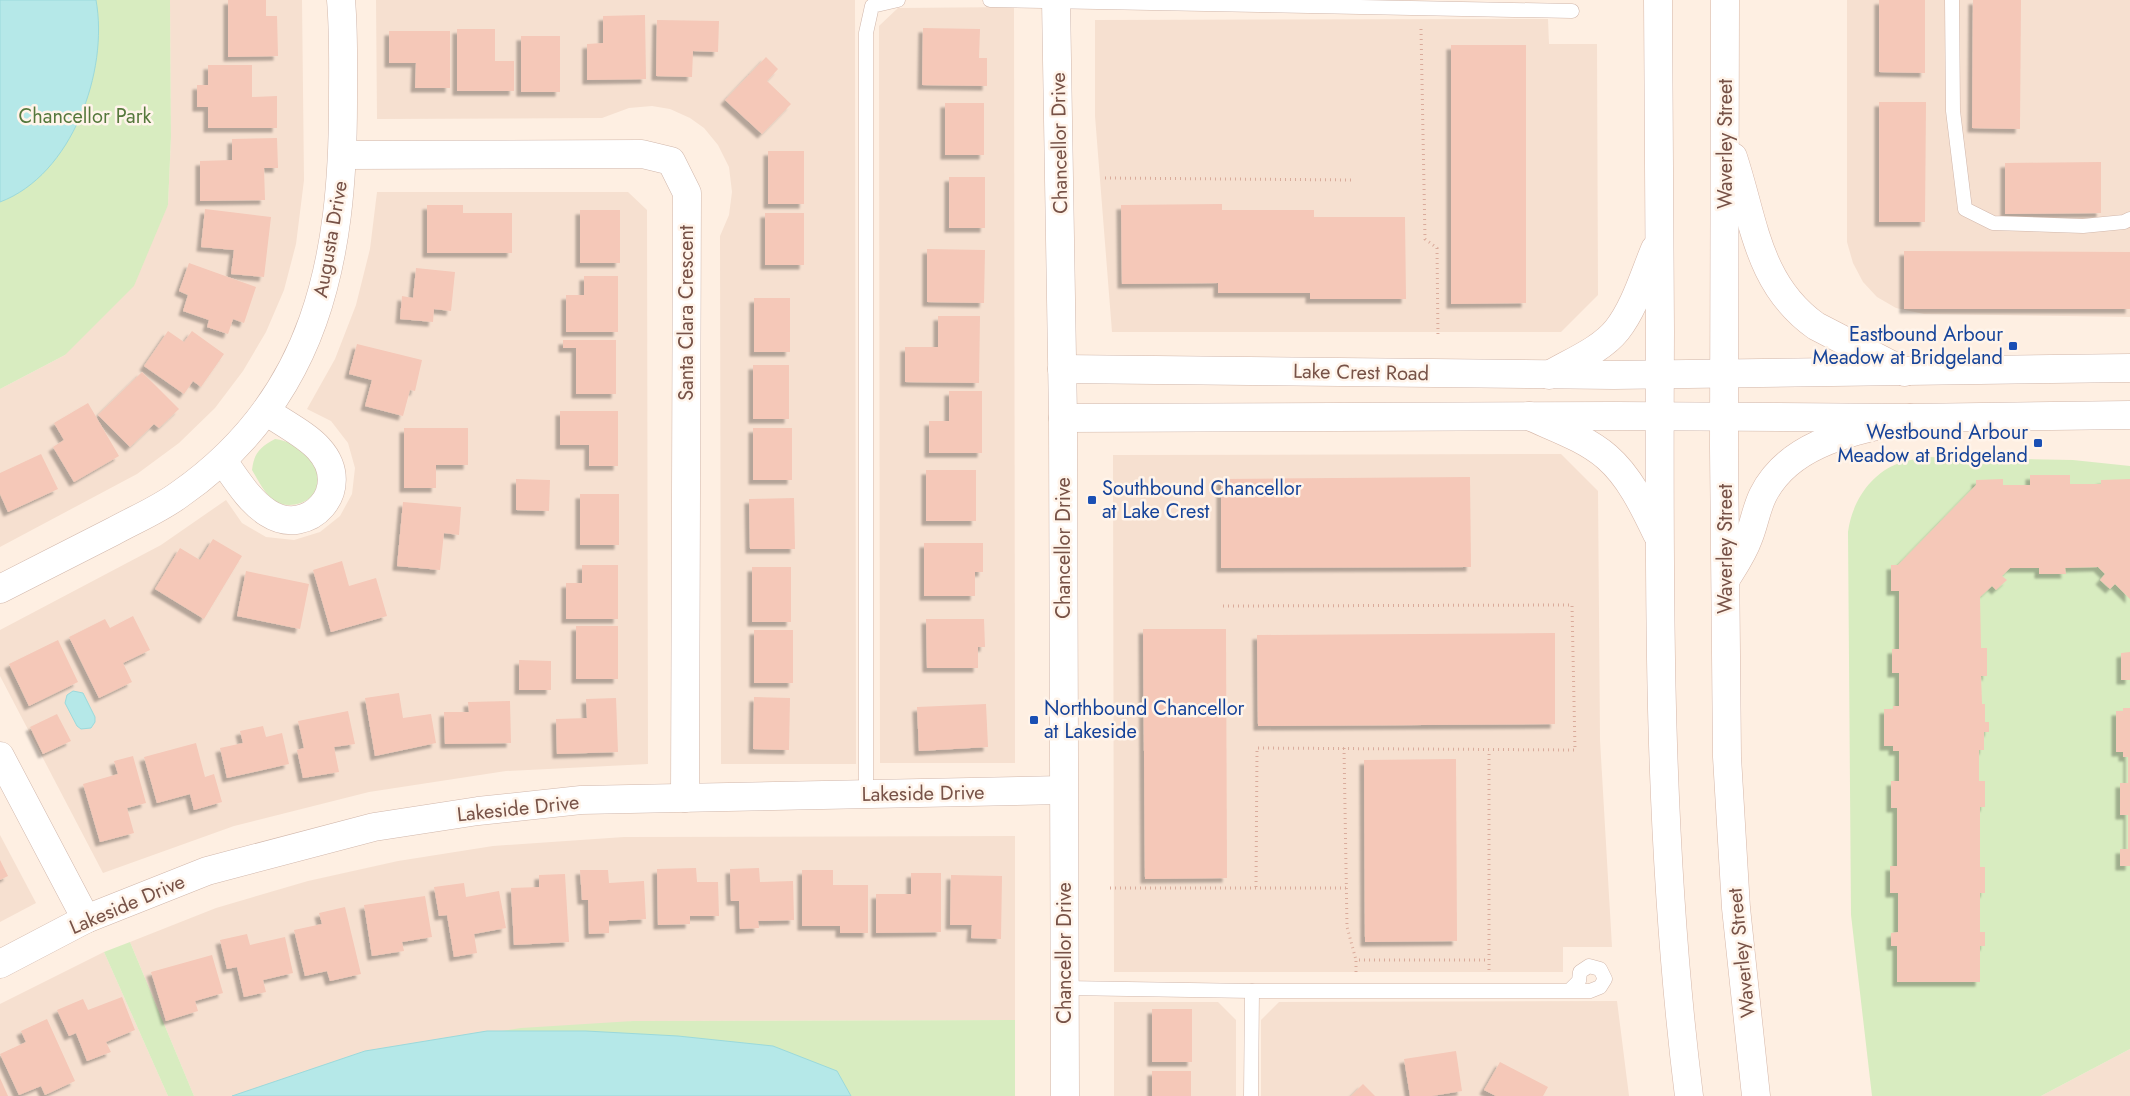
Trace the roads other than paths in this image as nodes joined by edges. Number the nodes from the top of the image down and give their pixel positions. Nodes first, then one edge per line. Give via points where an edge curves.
1 (341, 0) edge
2 (898, 0) edge
3 (990, 0) edge
4 (1658, 0) edge
5 (1725, 0) edge
6 (1952, 0) edge
7 (1056, 1) edge
8 (1572, 11) dead end
9 (1725, 133) junction
10 (343, 156) junction
11 (2130, 219) edge
12 (1659, 238) junction
13 (2130, 368) edge
14 (1062, 369) junction
15 (1905, 372) junction
16 (1660, 374) junction
17 (1724, 374) junction
18 (1549, 375) junction
19 (266, 411) junction
20 (2130, 415) edge
21 (1529, 416) junction
22 (1659, 416) junction
23 (1724, 417) junction
24 (1063, 418) junction
25 (1910, 418) junction
26 (223, 461) junction
27 (1659, 538) junction
28 (1725, 582) junction
29 (0, 589) edge
30 (0, 756) edge
31 (1063, 790) junction
32 (866, 794) junction
33 (685, 798) junction
34 (86, 919) junction
35 (0, 964) edge
36 (1065, 988) junction
37 (1252, 991) junction
38 (1569, 991) dead end
39 (1065, 1096) edge
40 (1251, 1096) edge
41 (1689, 1096) edge
42 (1756, 1096) edge

1 - 10 street, Augusta Drive
2 - 32 lane via 872,6 866,32
3 - 7 lane
4 - 12 street
5 - 9 street, Waverley Street
6 - 11 lane via 1953,111 1965,209 1993,224 2083,226
7 - 8 lane
7 - 14 street, Chancellor Drive
9 - 15 street via 1762,256 1776,285 1816,326
9 - 17 street, Waverley Street
10 - 19 street, Augusta Drive via 327,275 310,334 290,375
10 - 33 street, Santa Clara Crescent via 642,154 671,161 687,193
12 - 16 street
12 - 18 street via 1637,292 1616,331
13 - 15 street, Lake Crest Road
14 - 18 street, Lake Crest Road
14 - 24 street, Chancellor Drive
15 - 17 street, Lake Crest Road
16 - 17 street, Lake Crest Road
16 - 18 street, Lake Crest Road
16 - 22 street
17 - 23 street, Waverley Street
19 - 26 street, Augusta Drive
19 - 26 street via 319,448 328,462 334,482 328,499 317,511 299,519 282,520 253,500
20 - 25 street
21 - 22 street
21 - 24 street
21 - 27 street via 1574,437 1608,458 1632,488
22 - 23 street
22 - 27 street
23 - 25 street
23 - 28 street, Waverley Street
24 - 31 street, Chancellor Drive
25 - 28 street via 1852,432 1820,444 1784,468 1762,496 1748,539
26 - 29 street, Augusta Drive via 179,495
27 - 41 street via 1664,796 1675,975
28 - 42 street, Waverley Street via 1732,866
30 - 34 street
31 - 32 street, Lakeside Drive
31 - 36 street, Chancellor Drive
32 - 33 street, Lakeside Drive
33 - 34 street, Lakeside Drive via 581,800 478,810 374,827 208,871
34 - 35 street, Lakeside Drive
36 - 37 lane
36 - 39 street, Chancellor Drive
37 - 38 lane
37 - 40 lane

